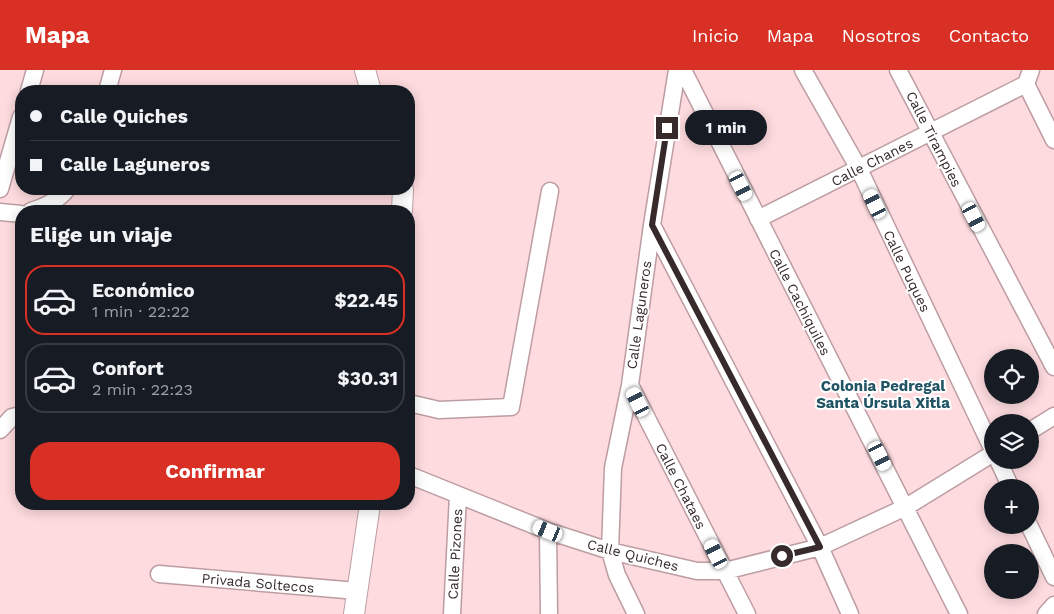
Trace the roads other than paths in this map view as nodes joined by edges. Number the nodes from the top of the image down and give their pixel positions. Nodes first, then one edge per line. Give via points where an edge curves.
1 (35, 70) edge
2 (112, 70) edge
3 (365, 70) edge
4 (676, 70) edge
5 (683, 70) edge
6 (803, 70) edge
7 (898, 70) edge
8 (1029, 77) edge
9 (31, 85) edge
10 (108, 85) edge
11 (369, 85) edge
12 (930, 134) junction
13 (15, 138) edge
14 (1054, 140) edge
15 (859, 170) junction
16 (0, 189) edge
17 (550, 191) dead end
18 (61, 195) edge
19 (45, 205) edge
20 (0, 212) edge
21 (15, 213) edge
22 (758, 219) junction
23 (652, 225) junction
24 (1054, 367) edge
25 (630, 385) junction
26 (415, 404) edge
27 (11, 416) edge
28 (1054, 416) edge
29 (1039, 425) edge
30 (0, 430) edge
31 (984, 431) edge
32 (984, 459) edge
33 (415, 477) edge
34 (458, 495) junction
35 (906, 507) junction
36 (369, 510) edge
37 (548, 531) junction
38 (1033, 534) edge
39 (820, 547) junction
40 (610, 551) junction
41 (725, 571) junction
42 (159, 574) dead end
43 (1054, 577) edge
44 (357, 591) junction
45 (1054, 605) edge
46 (354, 614) edge
47 (452, 614) edge
48 (549, 614) edge
49 (636, 614) edge
50 (747, 614) edge
51 (850, 614) edge
52 (959, 614) edge
53 (1046, 614) edge

1 - 9 street
2 - 10 street
3 - 11 street
4 - 23 street, Calle Laguneros
5 - 22 street, Calle Cachiquiles
6 - 15 street, Calle Puques
7 - 12 street, Calle Tirampies
8 - 12 street, Calle Chanes
8 - 14 street
12 - 15 street, Calle Chanes
12 - 24 street, Calle Tirampies
13 - 16 street
15 - 22 street, Calle Chanes
15 - 31 street, Calle Puques
17 - 26 street via 511,407 439,410
18 - 19 street
20 - 21 street
22 - 35 street, Calle Cachiquiles
23 - 25 street, Calle Laguneros
23 - 39 street
25 - 40 street, Calle Laguneros via 613,468
25 - 41 street, Calle Chataes
27 - 30 street
28 - 29 street
32 - 35 street, Calle Quiches
33 - 34 street, Calle Quiches
34 - 37 street, Calle Quiches
34 - 47 street, Calle Pizones
35 - 39 street, Calle Quiches
35 - 52 street, Calle Cachiquiles
36 - 44 street
37 - 40 street, Calle Quiches
37 - 48 street
38 - 43 street
39 - 41 street, Calle Quiches
39 - 51 street
40 - 41 street, Calle Quiches via 697,571
40 - 49 street, Calle Laguneros via 617,575
41 - 50 street, Calle Chataes
42 - 44 street, Privada Soltecos
44 - 46 street
45 - 53 street

